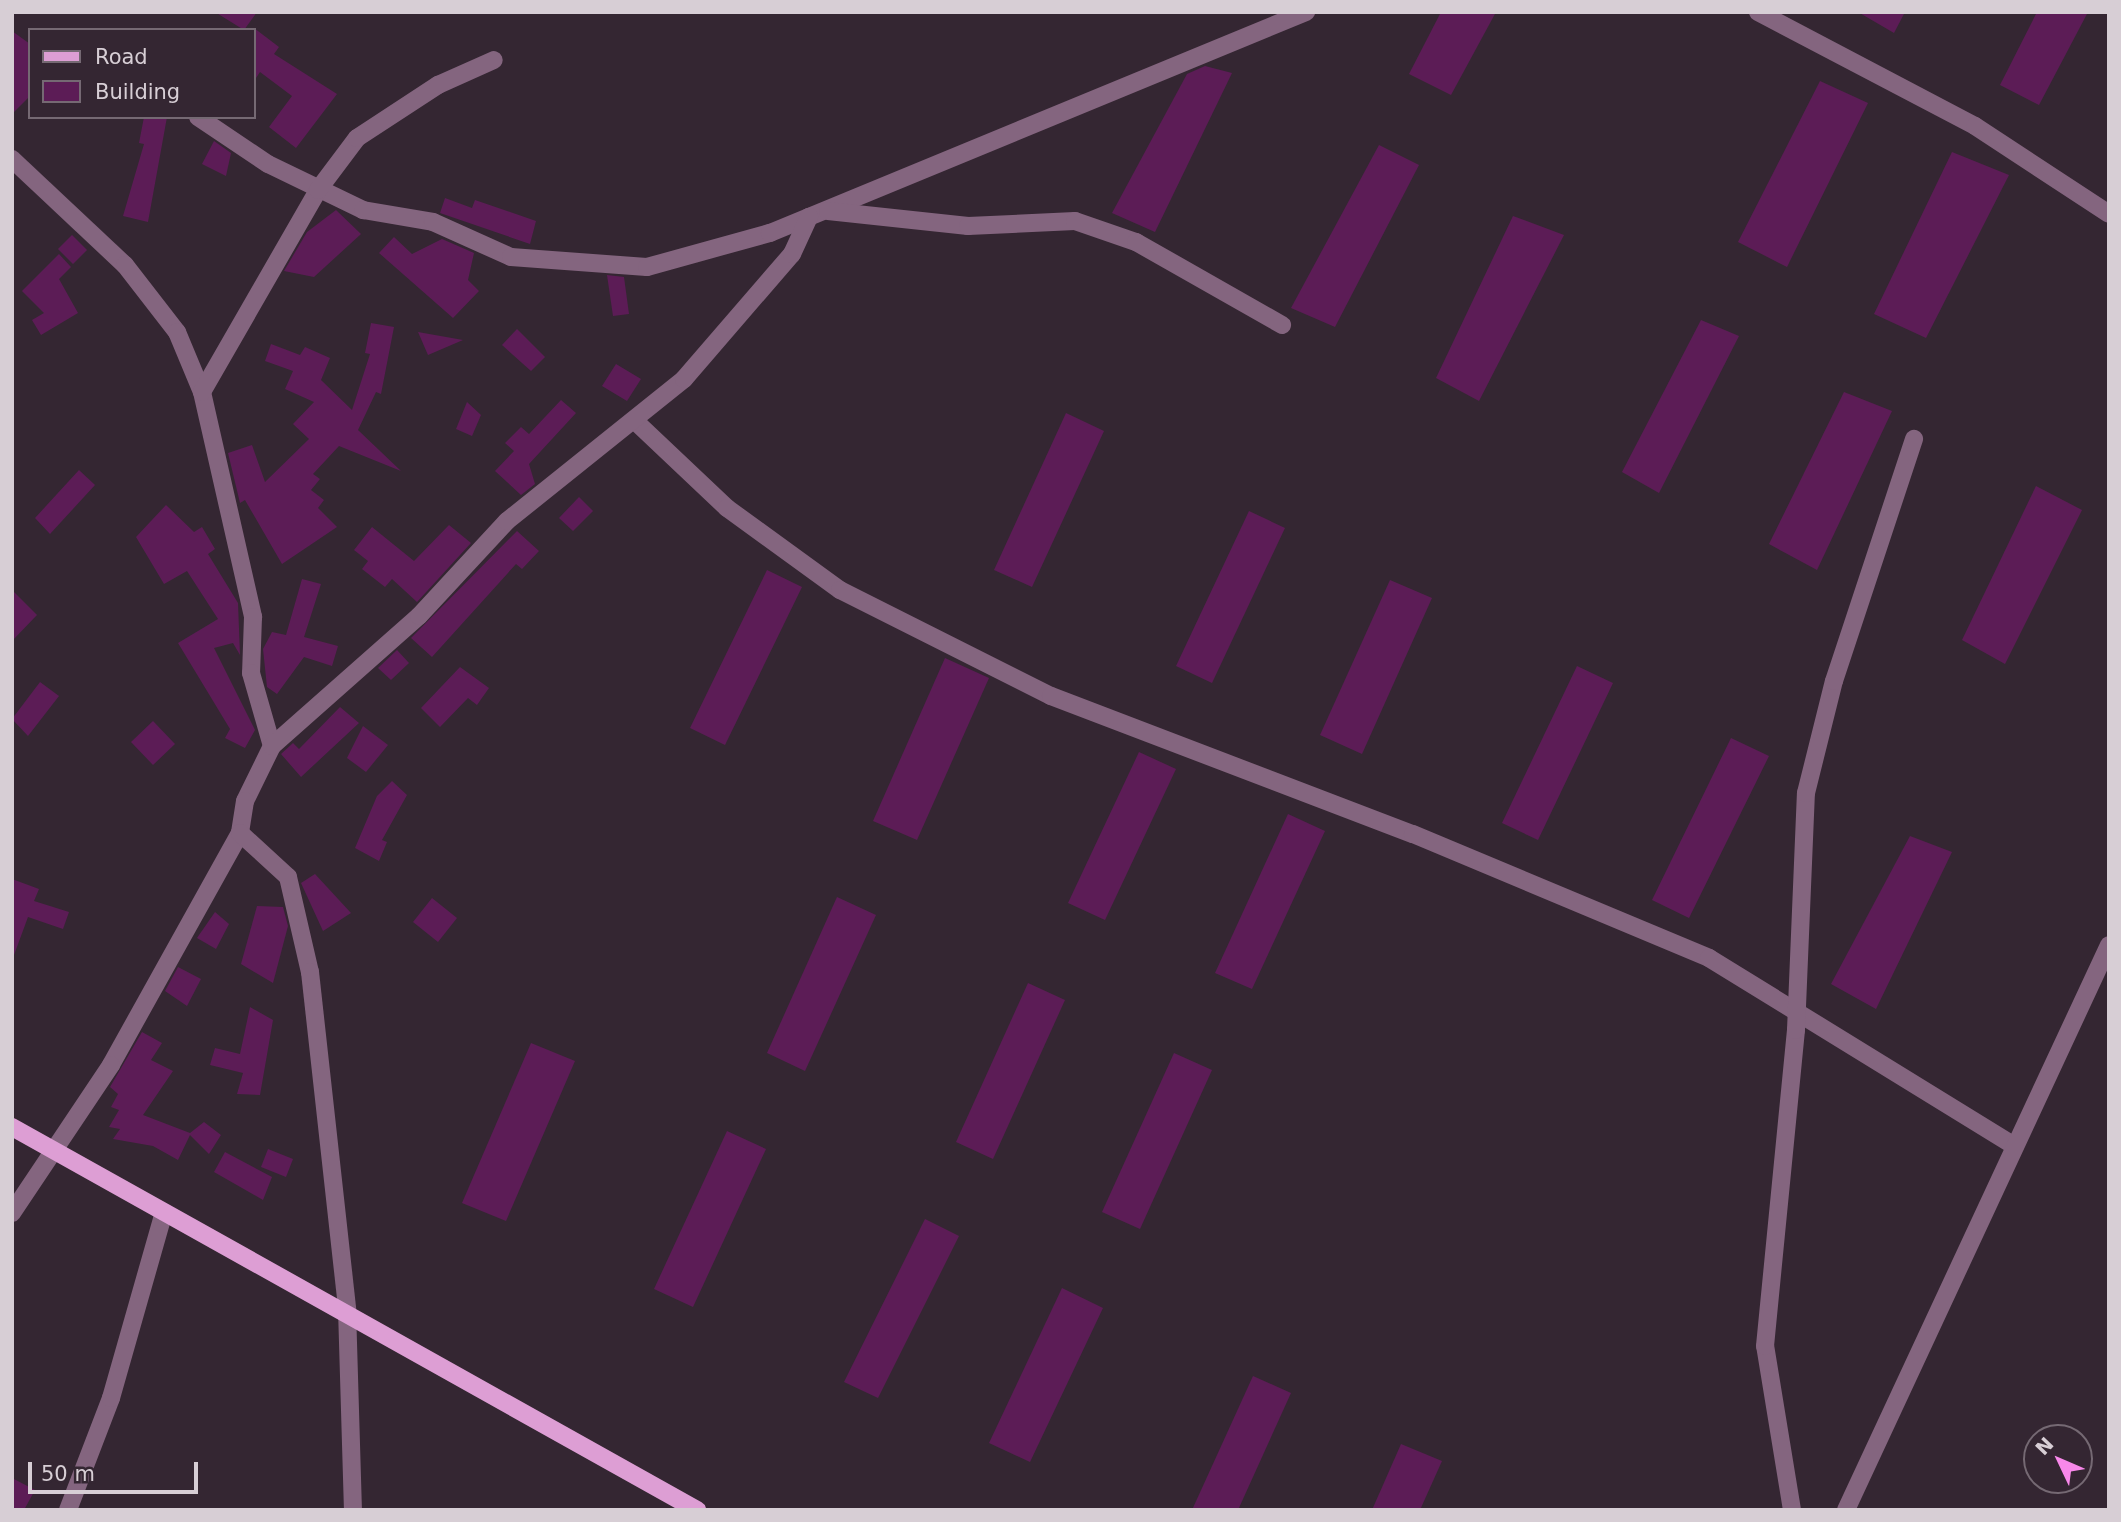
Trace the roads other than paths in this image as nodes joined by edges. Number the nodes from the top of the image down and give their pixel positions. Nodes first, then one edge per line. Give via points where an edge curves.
1 (1306, 12) edge
2 (1758, 12) edge
3 (494, 60) dead end
4 (201, 119) edge
5 (12, 159) edge
6 (318, 190) junction
7 (816, 214) junction
8 (2109, 214) edge
9 (1282, 326) dead end
10 (202, 392) junction
11 (635, 421) junction
12 (1914, 439) dead end
13 (272, 747) junction
14 (240, 833) junction
15 (2109, 945) edge
16 (1797, 1009) junction
17 (12, 1127) edge
18 (2015, 1146) junction
19 (55, 1152) junction
20 (164, 1212) junction
21 (12, 1213) edge
22 (347, 1309) junction
23 (678, 1504) edge
24 (68, 1510) edge
25 (353, 1510) edge
26 (697, 1510) edge
27 (1792, 1510) edge
28 (1846, 1510) edge

1 - 7 street
2 - 8 street via 1975,126
3 - 6 street via 438,85 356,138
4 - 6 street
5 - 10 street via 154,297
6 - 7 street via 362,210 433,222 511,257 592,265 647,267 718,251
6 - 10 street
7 - 9 street via 968,226 1075,221 1136,242
7 - 11 street via 792,254 684,379
10 - 13 street via 253,617 251,673
11 - 13 street via 507,521 419,616
11 - 16 street via 727,508 841,590 995,668 1184,750 1581,902 1709,958
12 - 16 street via 1834,681 1806,793
13 - 14 street via 245,801
14 - 19 street
14 - 22 street via 288,877 310,972
15 - 18 street
16 - 18 street
16 - 27 street via 1765,1346
17 - 19 main road
18 - 28 street
19 - 20 main road
19 - 21 street
20 - 22 main road
20 - 24 street via 111,1398
22 - 23 main road
22 - 25 street
23 - 26 main road

